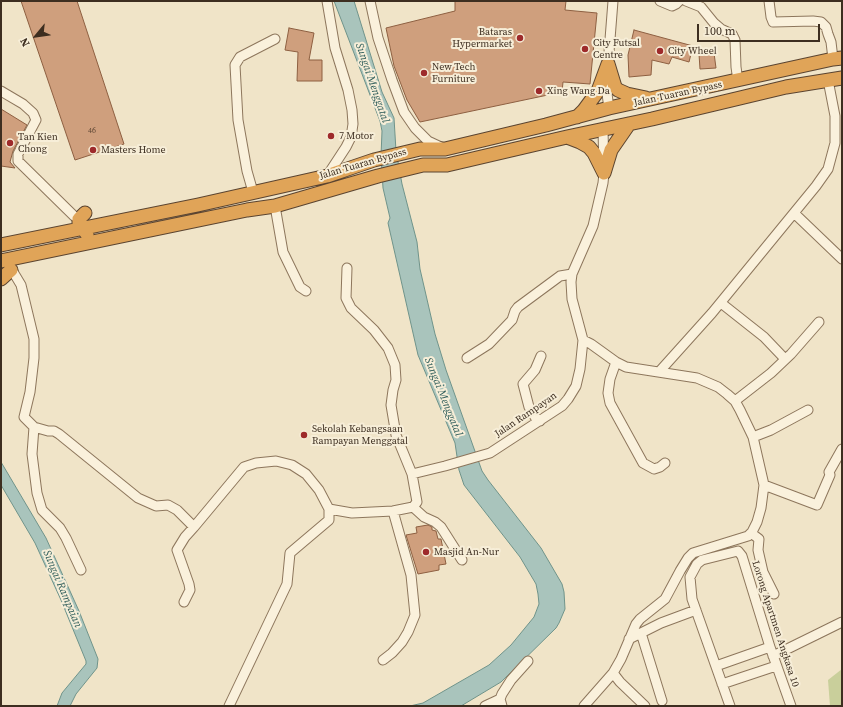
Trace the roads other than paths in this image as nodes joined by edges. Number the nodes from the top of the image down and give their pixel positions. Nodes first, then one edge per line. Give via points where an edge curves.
1 (327, 1) edge
2 (370, 1) edge
3 (614, 1) edge
4 (660, 1) edge
5 (678, 1) edge
6 (686, 1) edge
7 (769, 1) edge
8 (275, 38) dead end
9 (838, 58) edge
10 (608, 64) junction
11 (842, 78) edge
12 (828, 80) junction
13 (738, 81) junction
14 (1, 91) edge
15 (652, 100) junction
16 (609, 108) junction
17 (576, 118) junction
18 (629, 124) junction
19 (603, 129) junction
20 (567, 137) junction
21 (445, 150) junction
22 (604, 173) junction
23 (327, 176) junction
24 (253, 192) junction
25 (275, 206) junction
26 (794, 213) junction
27 (79, 214) joint
28 (82, 228) junction
29 (104, 240) junction
30 (1, 245) edge
31 (842, 259) edge
32 (5, 262) edge
33 (347, 268) dead end
34 (572, 274) junction
35 (1, 279) edge
36 (306, 290) dead end
37 (721, 303) junction
38 (819, 322) dead end
39 (583, 340) junction
40 (541, 356) dead end
41 (467, 358) dead end
42 (785, 358) junction
43 (616, 362) junction
44 (659, 372) junction
45 (735, 401) junction
46 (808, 410) dead end
47 (540, 420) junction
48 (34, 427) junction
49 (753, 437) junction
50 (842, 448) edge
51 (665, 463) dead end
52 (412, 474) junction
53 (764, 485) junction
54 (413, 507) junction
55 (330, 509) junction
56 (394, 511) junction
57 (194, 527) junction
58 (751, 533) junction
59 (462, 560) dead end
60 (81, 570) dead end
61 (774, 594) dead end
62 (184, 602) dead end
63 (696, 610) junction
64 (842, 622) edge
65 (640, 633) junction
66 (628, 639) junction
67 (770, 647) junction
68 (773, 656) junction
69 (383, 660) dead end
70 (528, 661) dead end
71 (716, 666) junction
72 (776, 666) junction
73 (613, 672) junction
74 (722, 684) junction
75 (662, 700) dead end
76 (501, 702) edge
77 (229, 706) edge
78 (486, 706) edge
79 (584, 706) edge
80 (645, 706) edge
81 (730, 706) edge
82 (791, 706) edge

1 - 23 street via 336,48 348,90 353,124 346,147
2 - 21 street via 378,38 404,112 428,141
3 - 10 street
4 - 5 street via 672,6
6 - 13 street via 701,7 714,23 732,34 736,40
7 - 9 street via 773,22 820,22 826,27
8 - 24 street via 240,57 235,65 238,120
9 - 13 highway, Jalan Tuaran Bypass
10 - 15 highway via 618,90
10 - 16 street
10 - 17 highway via 598,91
11 - 12 highway, Jalan Tuaran Bypass
12 - 16 highway via 819,76 808,76 630,115 620,114
12 - 18 highway, Jalan Tuaran Bypass via 786,87
12 - 26 street via 835,116 835,143 828,169
13 - 15 highway, Jalan Tuaran Bypass
14 - 27 street via 23,104 33,113 36,120 18,154 18,161
15 - 16 highway, Jalan Tuaran Bypass
16 - 17 highway, Jalan Tuaran Bypass
17 - 21 highway, Jalan Tuaran Bypass
18 - 19 highway, Jalan Tuaran Bypass
18 - 22 highway via 611,150
19 - 20 highway, Jalan Tuaran Bypass
19 - 22 street, Jalan Rampayan
20 - 22 highway via 589,146
20 - 25 highway, Jalan Tuaran Bypass via 447,165 423,165
21 - 23 highway, Jalan Tuaran Bypass via 420,149 374,160
22 - 34 street, Jalan Rampayan via 593,226
23 - 24 highway, Jalan Tuaran Bypass
24 - 28 highway, Jalan Tuaran Bypass
25 - 29 highway, Jalan Tuaran Bypass
25 - 36 street via 283,252 300,286
26 - 31 street
26 - 37 street
27 - 28 highway via 79,224
28 - 29 highway via 90,236
28 - 30 highway, Jalan Tuaran Bypass
29 - 32 highway, Jalan Tuaran Bypass
32 - 35 highway
32 - 48 street via 21,285 34,339 30,392 24,417
33 - 52 street via 346,298 350,308 374,330 388,348 395,365 396,380 391,405 396,435
34 - 39 street, Jalan Rampayan via 572,299
34 - 41 street via 560,276 518,307 512,320 489,344
37 - 42 street via 764,337
37 - 44 street
38 - 42 street
39 - 43 street
39 - 47 street, Jalan Rampayan via 576,386 562,406
40 - 47 street via 523,384 529,407
42 - 45 street via 771,373
43 - 44 street
43 - 51 street via 610,379 610,403 643,463 654,469
44 - 45 street via 697,378 718,388
45 - 49 street
46 - 49 street
47 - 52 street, Jalan Rampayan via 490,453
48 - 57 street via 59,434 138,498 156,506 168,505 178,510
48 - 60 street via 32,454 42,510 60,528
49 - 53 street
50 - 53 street via 829,472 817,504
52 - 54 street via 417,499
53 - 58 street via 761,508
54 - 56 street
54 - 59 street via 424,517 441,526
55 - 56 street via 352,513
55 - 57 street via 306,474 292,465 276,461 256,463 244,467
55 - 77 street via 329,520 290,553 287,584
56 - 69 street via 411,575 415,615 402,642
57 - 62 street via 177,550 190,590
58 - 61 street via 759,539 762,572
58 - 66 street via 693,554 683,566 665,599 640,619
63 - 65 street
63 - 67 street, Lorong Apartmen Angkasa 10 via 690,577 697,564 702,560 738,551 742,556
63 - 71 street, Lorong Apartmen Angkasa 10
64 - 68 street
65 - 66 street
65 - 75 street
66 - 73 street
67 - 68 street, Lorong Apartmen Angkasa 10
67 - 71 street
68 - 72 street, Lorong Apartmen Angkasa 10
70 - 76 street via 511,680
71 - 74 street, Lorong Apartmen Angkasa 10
72 - 74 street
72 - 82 street, Lorong Apartmen Angkasa 10
73 - 79 street
73 - 80 street
74 - 81 street, Lorong Apartmen Angkasa 10
76 - 78 street

